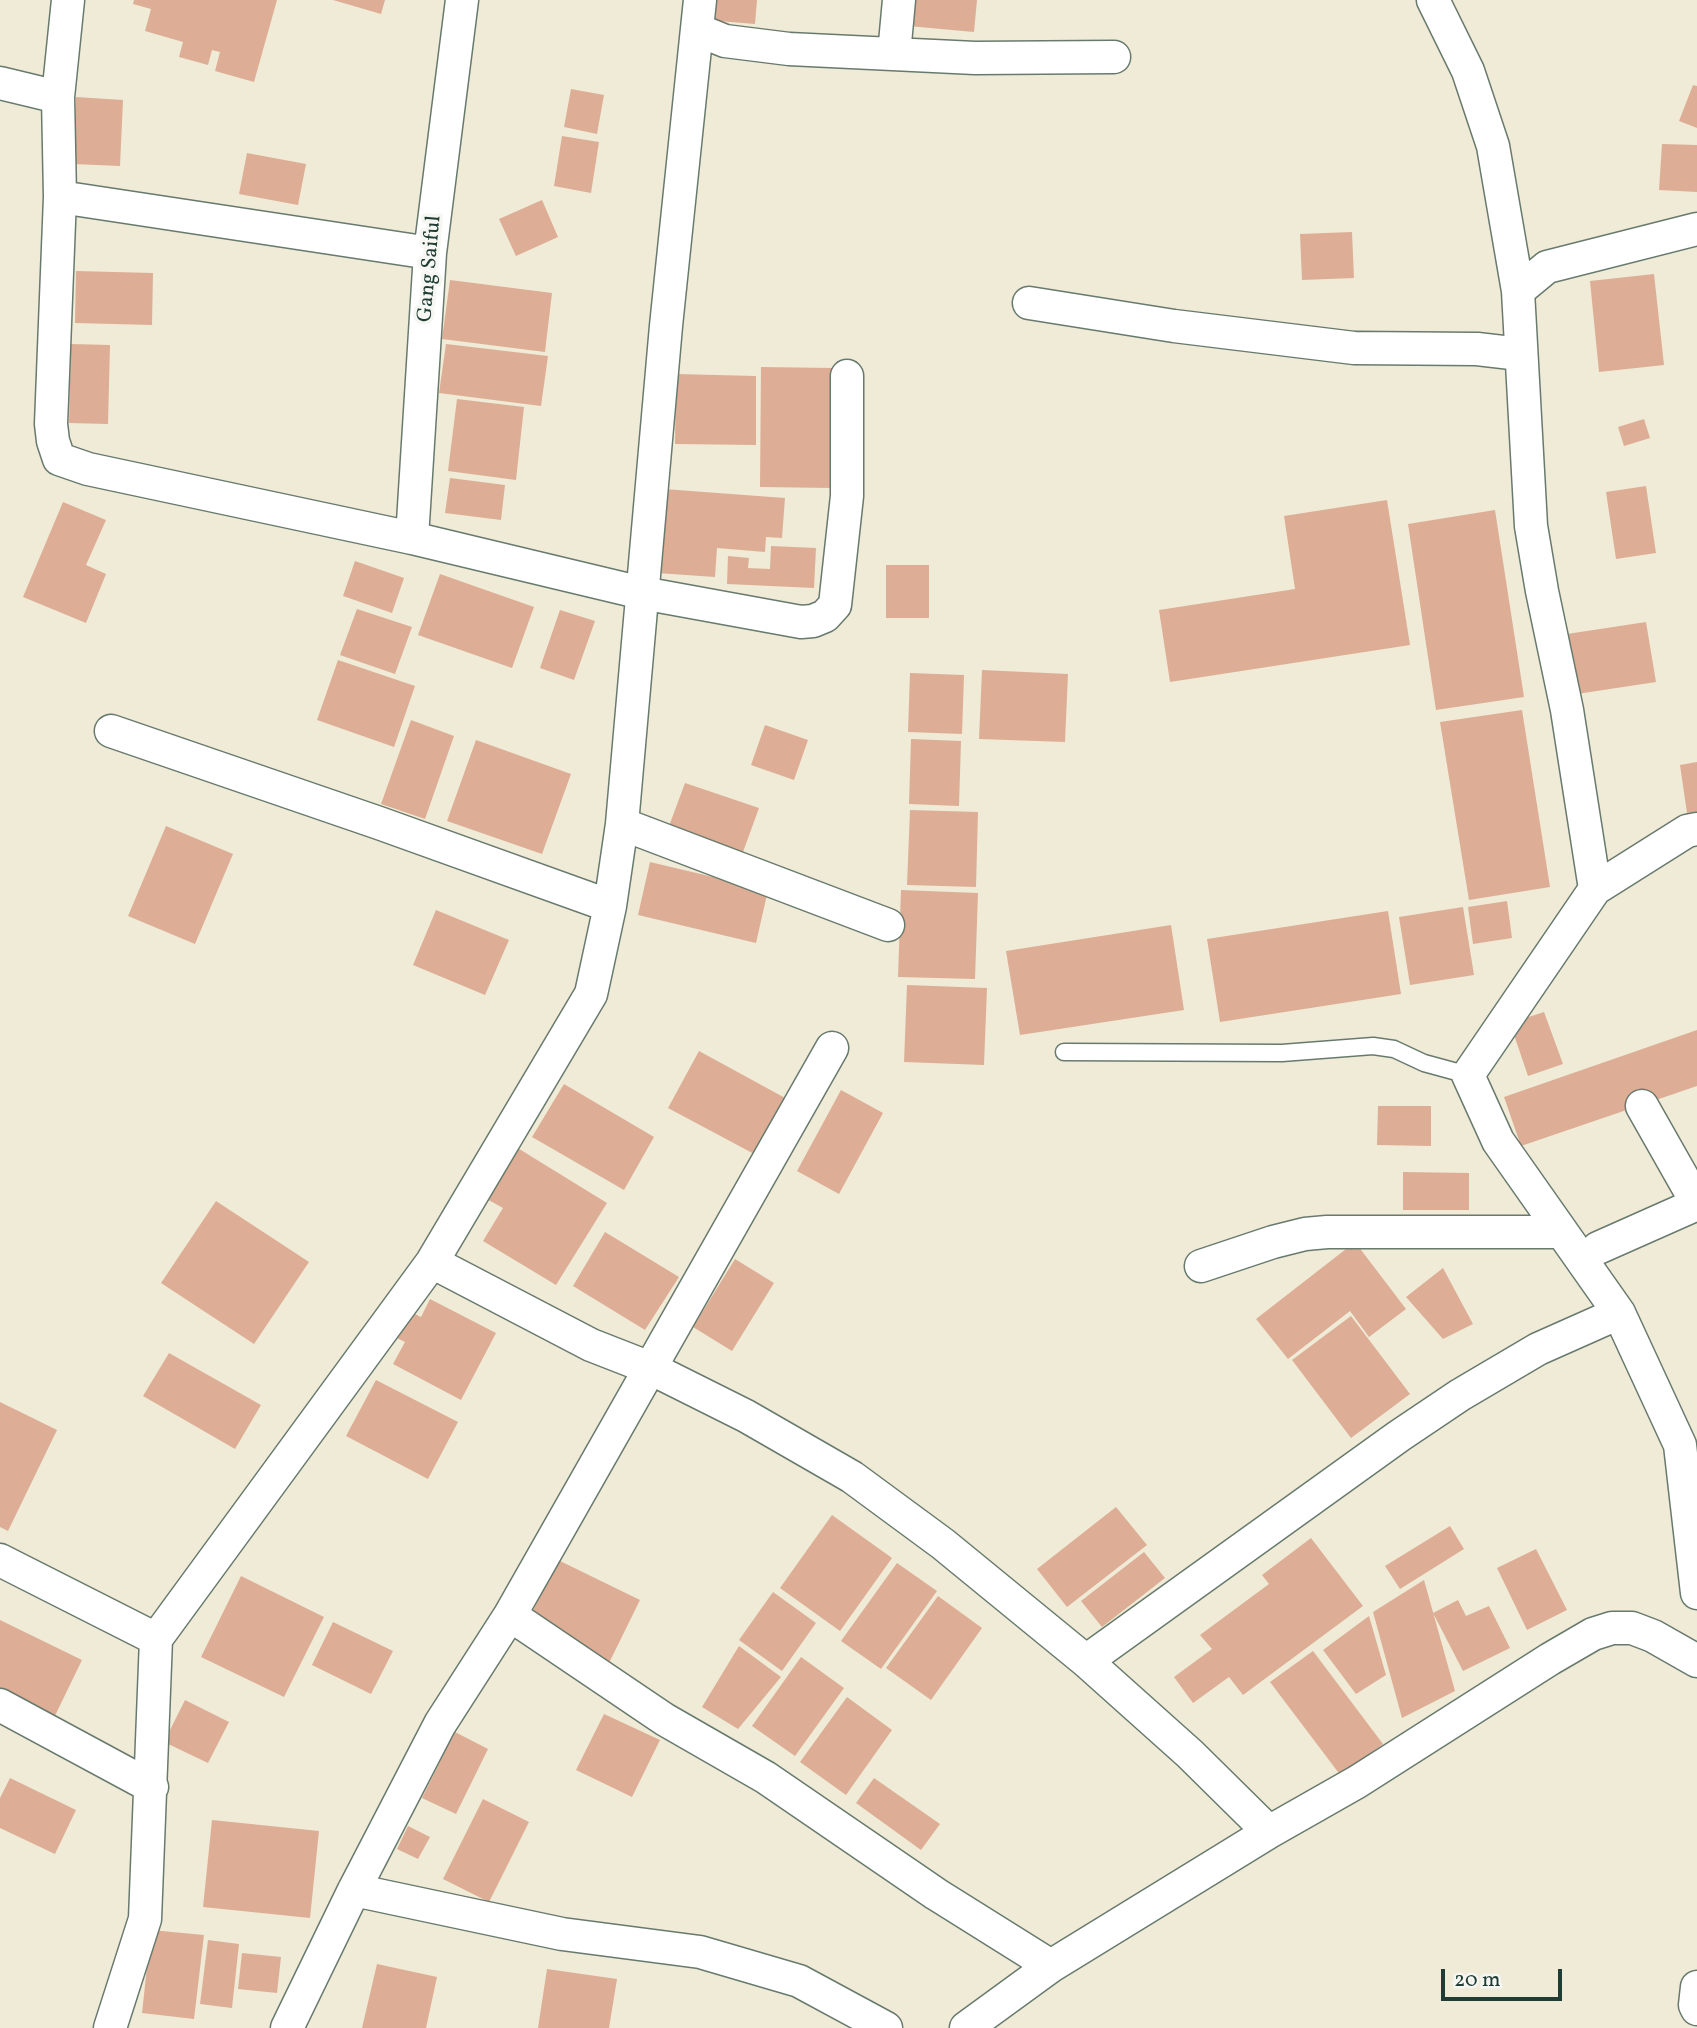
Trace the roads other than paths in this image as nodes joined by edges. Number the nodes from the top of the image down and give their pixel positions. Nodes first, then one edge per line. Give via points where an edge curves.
1 (68, 0) edge
2 (462, 0) edge
3 (899, 0) edge
4 (1433, 0) edge
5 (699, 15) edge
6 (894, 54) junction
7 (1114, 57) dead end
8 (0, 83) edge
9 (58, 97) junction
10 (60, 197) junction
11 (1697, 229) edge
12 (430, 253) junction
13 (1518, 291) junction
14 (1029, 303) dead end
15 (1520, 354) junction
16 (847, 376) dead end
17 (412, 538) junction
18 (642, 593) junction
19 (111, 731) dead end
20 (622, 824) junction
21 (1697, 829) edge
22 (1595, 889) junction
23 (610, 906) junction
24 (888, 925) dead end
25 (832, 1048) dead end
26 (1064, 1052) dead end
27 (1468, 1075) junction
28 (1642, 1106) dead end
29 (1697, 1203) edge
30 (1560, 1232) junction
31 (1598, 1248) dead end
32 (432, 1262) junction
33 (1201, 1266) dead end
34 (1619, 1313) junction
35 (650, 1368) junction
36 (0, 1560) edge
37 (1697, 1593) edge
38 (510, 1615) junction
39 (156, 1639) junction
40 (1086, 1661) junction
41 (1697, 1661) edge
42 (0, 1705) edge
43 (152, 1787) junction
44 (1269, 1832) junction
45 (354, 1889) junction
46 (1051, 1966) junction
47 (1697, 1987) edge
48 (1697, 2009) edge
49 (110, 2028) edge
50 (287, 2028) edge
51 (886, 2028) edge
52 (966, 2028) edge

1 - 9 street
2 - 12 street, Gang Saiful
3 - 6 street
4 - 13 street via 1483,111
5 - 6 street via 725,41
5 - 18 street
6 - 7 street
8 - 9 street
9 - 10 street
10 - 12 street
10 - 17 street via 51,424 60,459 88,470
11 - 13 street via 1547,267
12 - 17 street, Gang Saiful
13 - 15 street
14 - 15 street via 1354,348
15 - 22 street via 1531,526 1567,710
16 - 18 street via 847,496 835,605 825,616 801,622
17 - 18 street
18 - 20 street
19 - 23 street
20 - 23 street
20 - 24 street
21 - 22 street
22 - 27 street
23 - 32 street via 591,994
25 - 35 street
26 - 27 lane via 1282,1053 1373,1046
27 - 30 street via 1498,1141
28 - 29 street
29 - 31 street
30 - 33 street via 1327,1232 1273,1242
30 - 34 street
32 - 35 street via 591,1345
32 - 39 street
34 - 37 street via 1680,1445
34 - 40 street via 1538,1349 1460,1395
35 - 38 street
35 - 40 street via 852,1477 943,1544
36 - 39 street
38 - 45 street via 440,1724
38 - 46 street
39 - 43 street
40 - 44 street
41 - 44 street via 1632,1628 1593,1634
42 - 43 street
43 - 49 street via 145,1919
44 - 46 street
45 - 50 street
45 - 51 street via 562,1934 700,1952 799,1981
46 - 52 street
47 - 48 street

